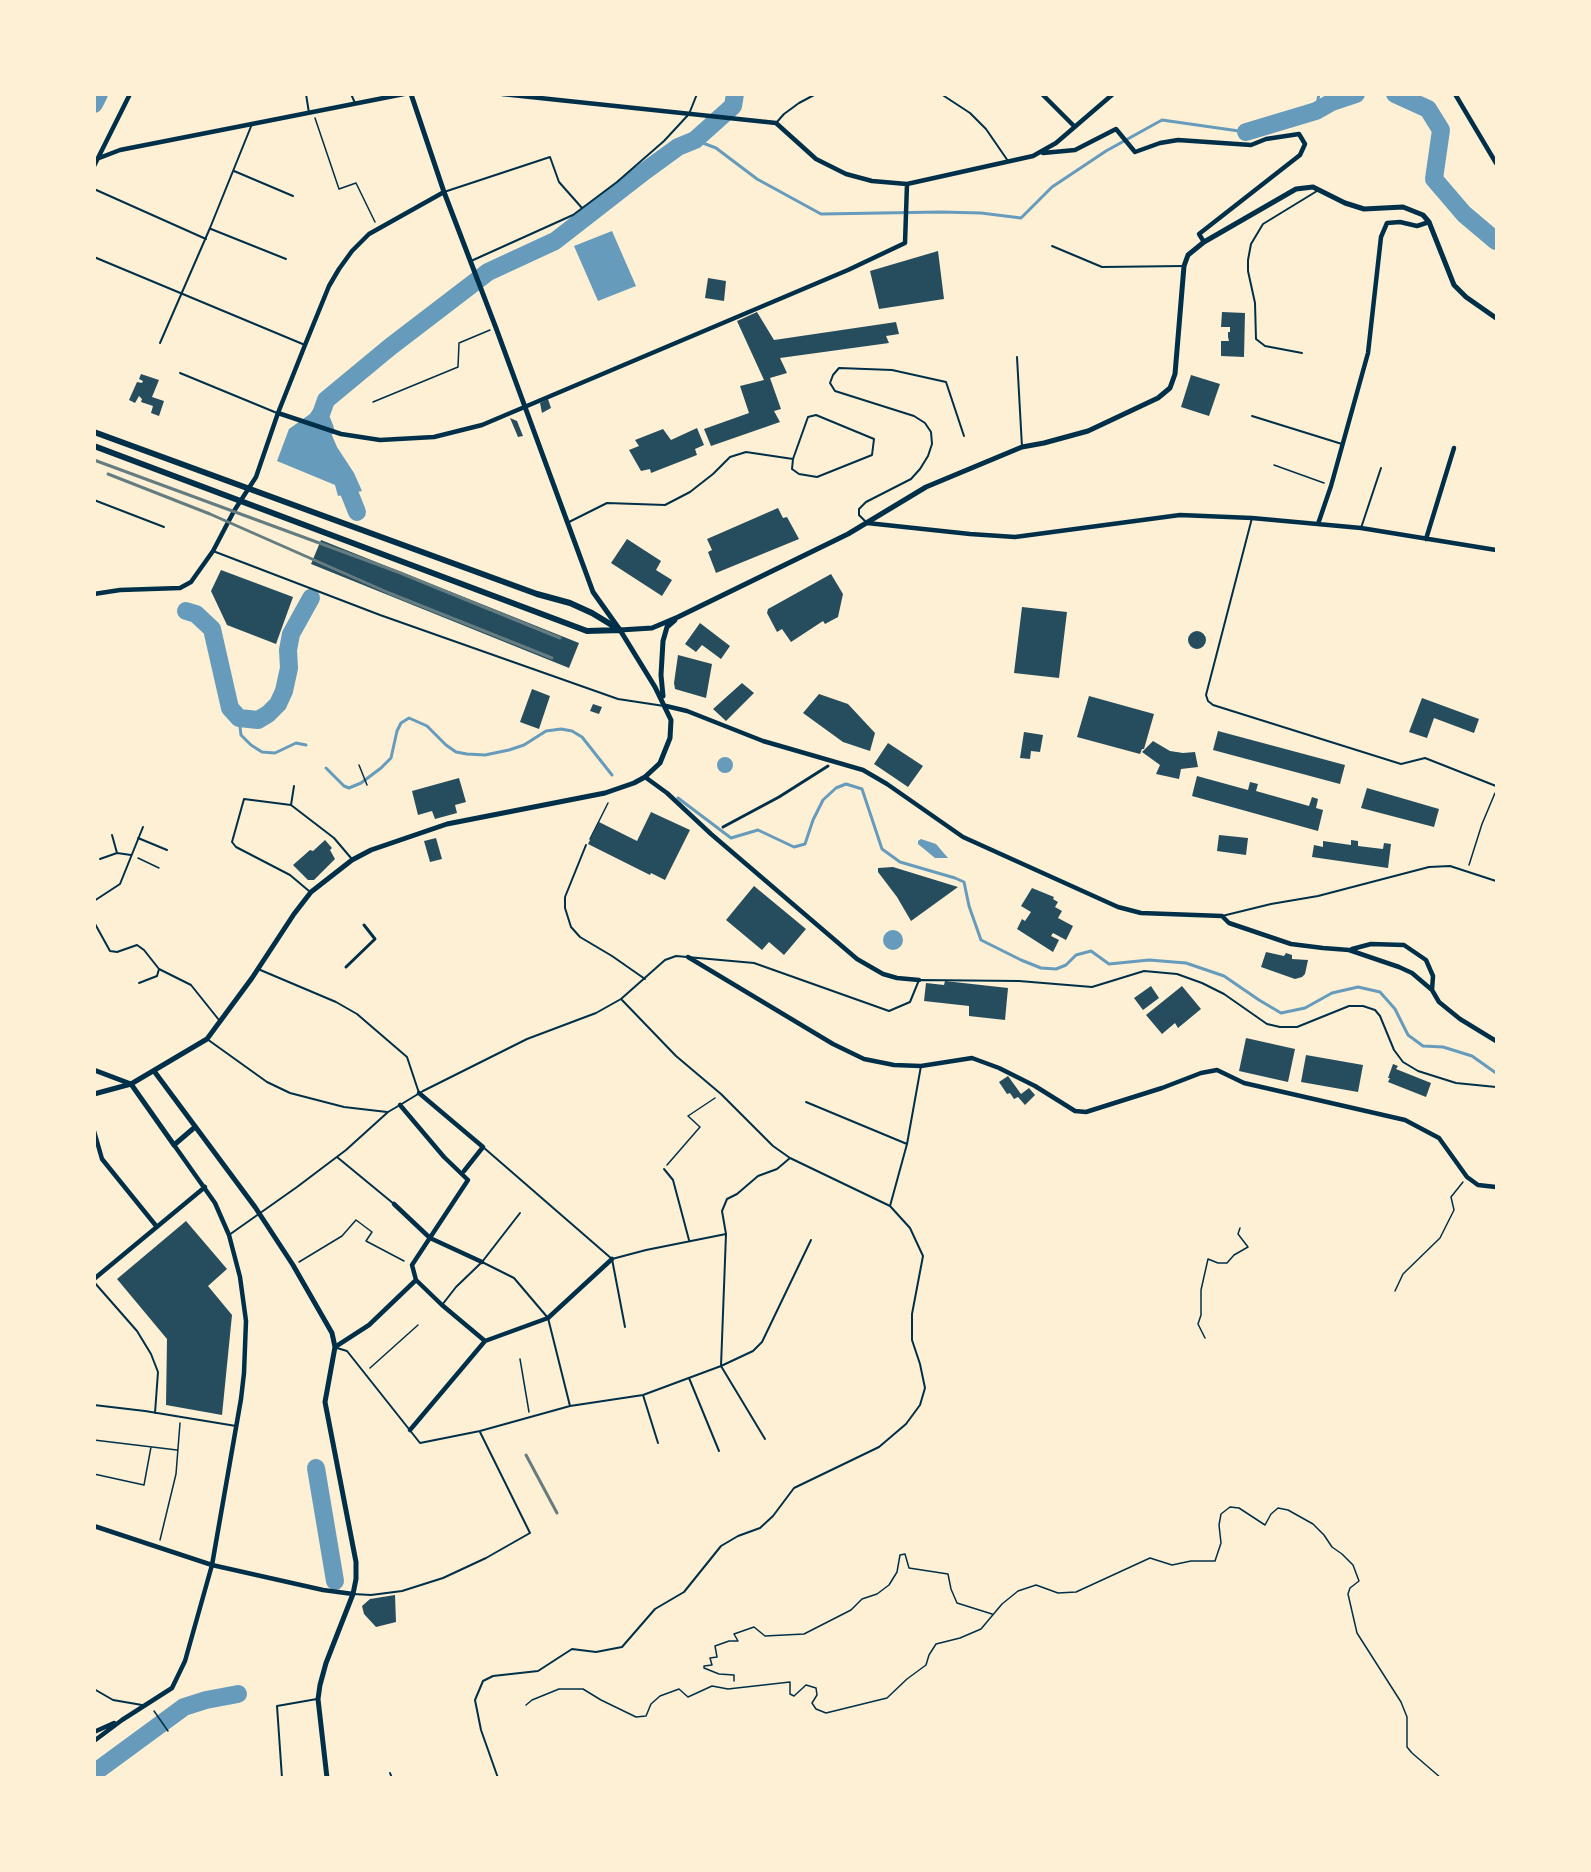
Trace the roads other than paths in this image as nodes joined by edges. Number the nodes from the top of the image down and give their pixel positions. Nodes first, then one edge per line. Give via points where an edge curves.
1 (130, 94) edge
2 (306, 94) edge
3 (351, 94) edge
4 (404, 94) edge
5 (411, 94) edge
6 (502, 94) edge
7 (697, 94) edge
8 (816, 94) edge
9 (941, 94) edge
10 (1042, 94) edge
11 (1455, 94) edge
12 (1110, 95) edge
13 (541, 96) edge
14 (356, 104) junction
15 (311, 112) junction
16 (689, 114) junction
17 (776, 123) junction
18 (252, 124) junction
19 (1075, 127) junction
20 (1040, 153) junction
21 (97, 159) edge
22 (1009, 163) junction
23 (1497, 163) edge
24 (94, 166) edge
25 (234, 171) junction
26 (907, 184) junction
27 (94, 189) edge
28 (1320, 189) junction
29 (444, 192) junction
30 (293, 196) dead end
31 (582, 208) junction
32 (1429, 222) junction
33 (210, 228) junction
34 (206, 239) junction
35 (1204, 242) junction
36 (1052, 246) dead end
37 (94, 257) edge
38 (286, 259) dead end
39 (471, 261) junction
40 (1184, 266) junction
41 (181, 294) junction
42 (1497, 318) edge
43 (160, 344) dead end
44 (305, 345) junction
45 (1302, 353) dead end
46 (1017, 357) dead end
47 (180, 373) dead end
48 (524, 406) junction
49 (278, 413) junction
50 (1252, 416) dead end
51 (94, 432) edge
52 (964, 436) dead end
53 (1342, 444) junction
54 (94, 446) edge
55 (1022, 447) junction
56 (1454, 448) dead end
57 (793, 459) junction
58 (1381, 468) dead end
59 (250, 488) junction
60 (94, 500) edge
61 (241, 502) junction
62 (1252, 518) junction
63 (567, 523) junction
64 (867, 523) junction
65 (1318, 524) junction
66 (164, 527) dead end
67 (1361, 528) junction
68 (1426, 539) junction
69 (1497, 550) edge
70 (213, 551) junction
71 (96, 592) edge
72 (678, 617) junction
73 (620, 630) junction
74 (666, 706) junction
75 (828, 766) dead end
76 (645, 777) junction
77 (294, 786) dead end
78 (1497, 788) edge
79 (291, 805) junction
80 (143, 827) dead end
81 (723, 827) dead end
82 (112, 835) dead end
83 (138, 838) junction
84 (586, 845) road end
85 (166, 850) dead end
86 (117, 853) junction
87 (131, 855) junction
88 (100, 859) dead end
89 (352, 860) junction
90 (1497, 881) edge
91 (311, 892) junction
92 (94, 901) edge
93 (1222, 916) junction
94 (94, 922) edge
95 (364, 925) dead end
96 (1349, 950) junction
97 (687, 957) junction
98 (346, 967) dead end
99 (159, 969) junction
100 (258, 969) junction
101 (645, 980) junction
102 (919, 980) junction
103 (139, 982) dead end
104 (1432, 990) junction
105 (621, 999) junction
106 (221, 1023) junction
107 (207, 1039) junction
108 (1497, 1041) edge
109 (921, 1066) junction
110 (94, 1070) edge
111 (154, 1071) junction
112 (131, 1084) junction
113 (1497, 1087) edge
114 (419, 1093) junction
115 (94, 1094) edge
116 (806, 1102) dead end
117 (400, 1105) junction
118 (388, 1112) junction
119 (195, 1127) junction
120 (94, 1131) edge
121 (907, 1144) junction
122 (174, 1145) junction
123 (483, 1147) junction
124 (337, 1157) junction
125 (790, 1158) junction
126 (664, 1168) road end
127 (464, 1171) dead end
128 (205, 1187) junction
129 (1497, 1187) edge
130 (394, 1204) joint
131 (890, 1206) junction
132 (260, 1214) junction
133 (520, 1214) dead end
134 (157, 1227) junction
135 (726, 1234) junction
136 (229, 1235) junction
137 (430, 1238) junction
138 (689, 1240) junction
139 (811, 1240) dead end
140 (612, 1259) junction
141 (482, 1262) junction
142 (94, 1280) edge
143 (416, 1280) junction
144 (442, 1305) junction
145 (548, 1318) junction
146 (625, 1327) dead end
147 (485, 1341) junction
148 (335, 1347) junction
149 (721, 1366) junction
150 (689, 1378) junction
151 (643, 1395) junction
152 (94, 1405) edge
153 (570, 1406) junction
154 (155, 1413) junction
155 (236, 1426) junction
156 (410, 1430) junction
157 (480, 1431) junction
158 (765, 1439) dead end
159 (658, 1443) dead end
160 (719, 1451) dead end
161 (94, 1526) edge
162 (212, 1565) junction
163 (353, 1594) junction
164 (94, 1689) edge
165 (318, 1699) junction
166 (145, 1706) junction
167 (122, 1720) junction
168 (94, 1732) edge
169 (94, 1741) edge
170 (390, 1773) dead end
171 (282, 1778) edge
172 (327, 1778) edge
173 (392, 1778) edge
174 (498, 1778) edge

1 - 21 street
2 - 15 lane
3 - 14 lane
4 - 14 street
5 - 29 street
6 - 13 street
7 - 16 lane
8 - 17 lane
9 - 22 lane via 986,129
10 - 19 street
11 - 23 street
12 - 19 street
13 - 16 street
14 - 15 street
15 - 18 street
16 - 17 street
16 - 31 lane via 664,141
17 - 26 street via 816,159 846,174
18 - 21 street via 120,150
18 - 25 lane
19 - 20 street
20 - 22 street
20 - 35 street via 1075,150 1116,129 1135,153 1178,140 1251,145 1299,134 1305,144 1300,155 1199,234
21 - 24 street
22 - 26 street
25 - 30 lane
25 - 33 lane
26 - 48 street via 905,243
27 - 34 lane
28 - 32 street via 1364,209 1403,207 1423,214
28 - 35 street via 1296,189
28 - 45 lane via 1263,224 1251,244 1248,260 1256,339 1265,346
29 - 31 lane via 550,157 559,182
29 - 39 street
29 - 44 street via 378,228 352,251 329,286
31 - 39 lane
32 - 42 street via 1454,285
32 - 53 street via 1416,226 1388,223 1381,237 1368,353
33 - 34 lane
33 - 38 lane
34 - 41 lane
35 - 40 street via 1188,255
36 - 40 lane via 1102,267
37 - 41 lane
39 - 48 street
40 - 55 street via 1175,375 1170,388 1158,398 1088,431
41 - 43 lane
41 - 44 lane
44 - 49 street
46 - 55 lane
47 - 49 lane
48 - 49 street via 482,425 412,440 341,434
48 - 63 street
49 - 59 street
50 - 53 lane
51 - 59 main road
52 - 64 lane via 946,382 892,370 839,368 830,383 835,391 914,416 931,432 928,456 911,479 859,509
53 - 65 street
54 - 61 main road
55 - 64 street via 926,487
56 - 68 street
57 - 57 lane via 792,469 817,477 869,458 874,439 816,415 808,417
57 - 63 lane via 746,452 730,457 690,492 665,504 601,504
58 - 67 lane
59 - 61 street
59 - 73 main road via 570,603
60 - 66 lane
61 - 70 street
61 - 73 main road via 587,631
62 - 64 street via 1180,515 1015,537
62 - 65 street
62 - 78 lane via 1206,695 1208,701 1401,764 1425,758
63 - 73 street via 592,592
64 - 72 street
65 - 67 street
67 - 68 street
68 - 69 street
70 - 71 street via 191,582 180,588
70 - 74 lane via 618,699
72 - 73 street via 652,628
72 - 74 street via 667,627 663,641 661,690
73 - 74 street
74 - 76 street via 670,738 660,763
74 - 93 street via 763,741 863,770 963,837 1118,907 1141,913
75 - 81 street
76 - 89 street via 615,790 447,824
76 - 102 street via 857,960 884,974
77 - 79 lane
79 - 89 lane via 334,838
79 - 91 lane via 244,799 232,842 290,875
80 - 83 lane
82 - 86 lane
83 - 85 lane
83 - 87 lane
84 - 101 lane via 565,897 571,927
86 - 87 lane
86 - 88 lane
87 - 92 lane via 120,884
89 - 91 street
90 - 93 lane via 1450,866 1429,867
91 - 100 street
93 - 96 street via 1229,923 1291,944
94 - 99 lane via 110,951 136,945
95 - 98 street via 375,939
96 - 104 street via 1412,973
96 - 104 street via 1371,944 1404,945 1426,960
97 - 101 lane via 665,960
97 - 102 lane via 754,963 889,1011 910,1002
97 - 109 street via 864,1059
99 - 103 lane via 157,976
99 - 106 lane via 192,985
100 - 106 street
100 - 114 lane via 357,1014 407,1057
101 - 105 lane
102 - 113 lane via 1019,981 1092,987 1155,971 1202,983 1267,1024 1280,1028 1297,1027 1349,1006 1363,1006 1380,1016 1403,1062 1456,1083
104 - 108 street via 1453,1014
105 - 114 lane via 596,1013 527,1039
105 - 125 lane via 676,1056
106 - 107 street
107 - 111 street
107 - 118 lane via 267,1082 290,1093 344,1107
109 - 121 lane
109 - 129 street via 972,1058 1035,1086 1075,1112 1086,1112 1217,1070 1244,1083 1405,1120 1439,1138 1467,1177 1478,1185
110 - 112 street
111 - 112 street
111 - 119 street
112 - 115 street
112 - 122 street
114 - 117 lane
114 - 123 street
116 - 121 lane
117 - 118 lane
117 - 137 street via 468,1180
118 - 124 lane
119 - 122 street
119 - 132 street
120 - 134 street via 102,1159
121 - 131 lane
122 - 128 street
123 - 127 street
123 - 140 lane
124 - 130 lane
124 - 132 lane
125 - 131 lane
125 - 135 lane via 726,1199 722,1211
126 - 138 lane via 673,1180
128 - 134 street
128 - 136 street
130 - 137 street
131 - 174 lane via 910,1228 923,1256 912,1314 912,1340 925,1388 920,1405 906,1424 879,1447 794,1488 760,1528 721,1546 684,1592 655,1609 622,1647 596,1652 572,1649 538,1671 493,1676 483,1682 475,1700
132 - 136 lane
132 - 148 street via 332,1333
133 - 141 lane
134 - 142 street
135 - 138 lane
135 - 149 lane
136 - 155 street via 246,1321
137 - 141 street
137 - 143 street via 412,1265
138 - 140 lane
139 - 149 lane via 762,1342 753,1352
140 - 145 street
140 - 146 lane
141 - 144 lane
141 - 145 lane via 514,1278
142 - 154 lane via 151,1354 158,1372
143 - 144 street
143 - 148 street via 369,1325
144 - 147 street
145 - 147 street
145 - 153 lane
147 - 156 street
148 - 156 lane via 347,1351
148 - 163 street via 325,1402 356,1562
149 - 150 lane
149 - 158 lane
150 - 151 lane
150 - 160 lane
151 - 153 lane
151 - 159 lane
152 - 154 lane
153 - 157 lane
154 - 155 lane
155 - 162 street
156 - 157 lane via 420,1443
157 - 163 lane via 530,1533 443,1578 402,1591
161 - 162 street
162 - 163 street
162 - 166 street via 184,1661 172,1688
163 - 165 street via 326,1663
164 - 166 lane via 113,1700
165 - 171 lane via 277,1706
165 - 172 street
166 - 167 street
167 - 168 street
167 - 169 street
170 - 173 lane

